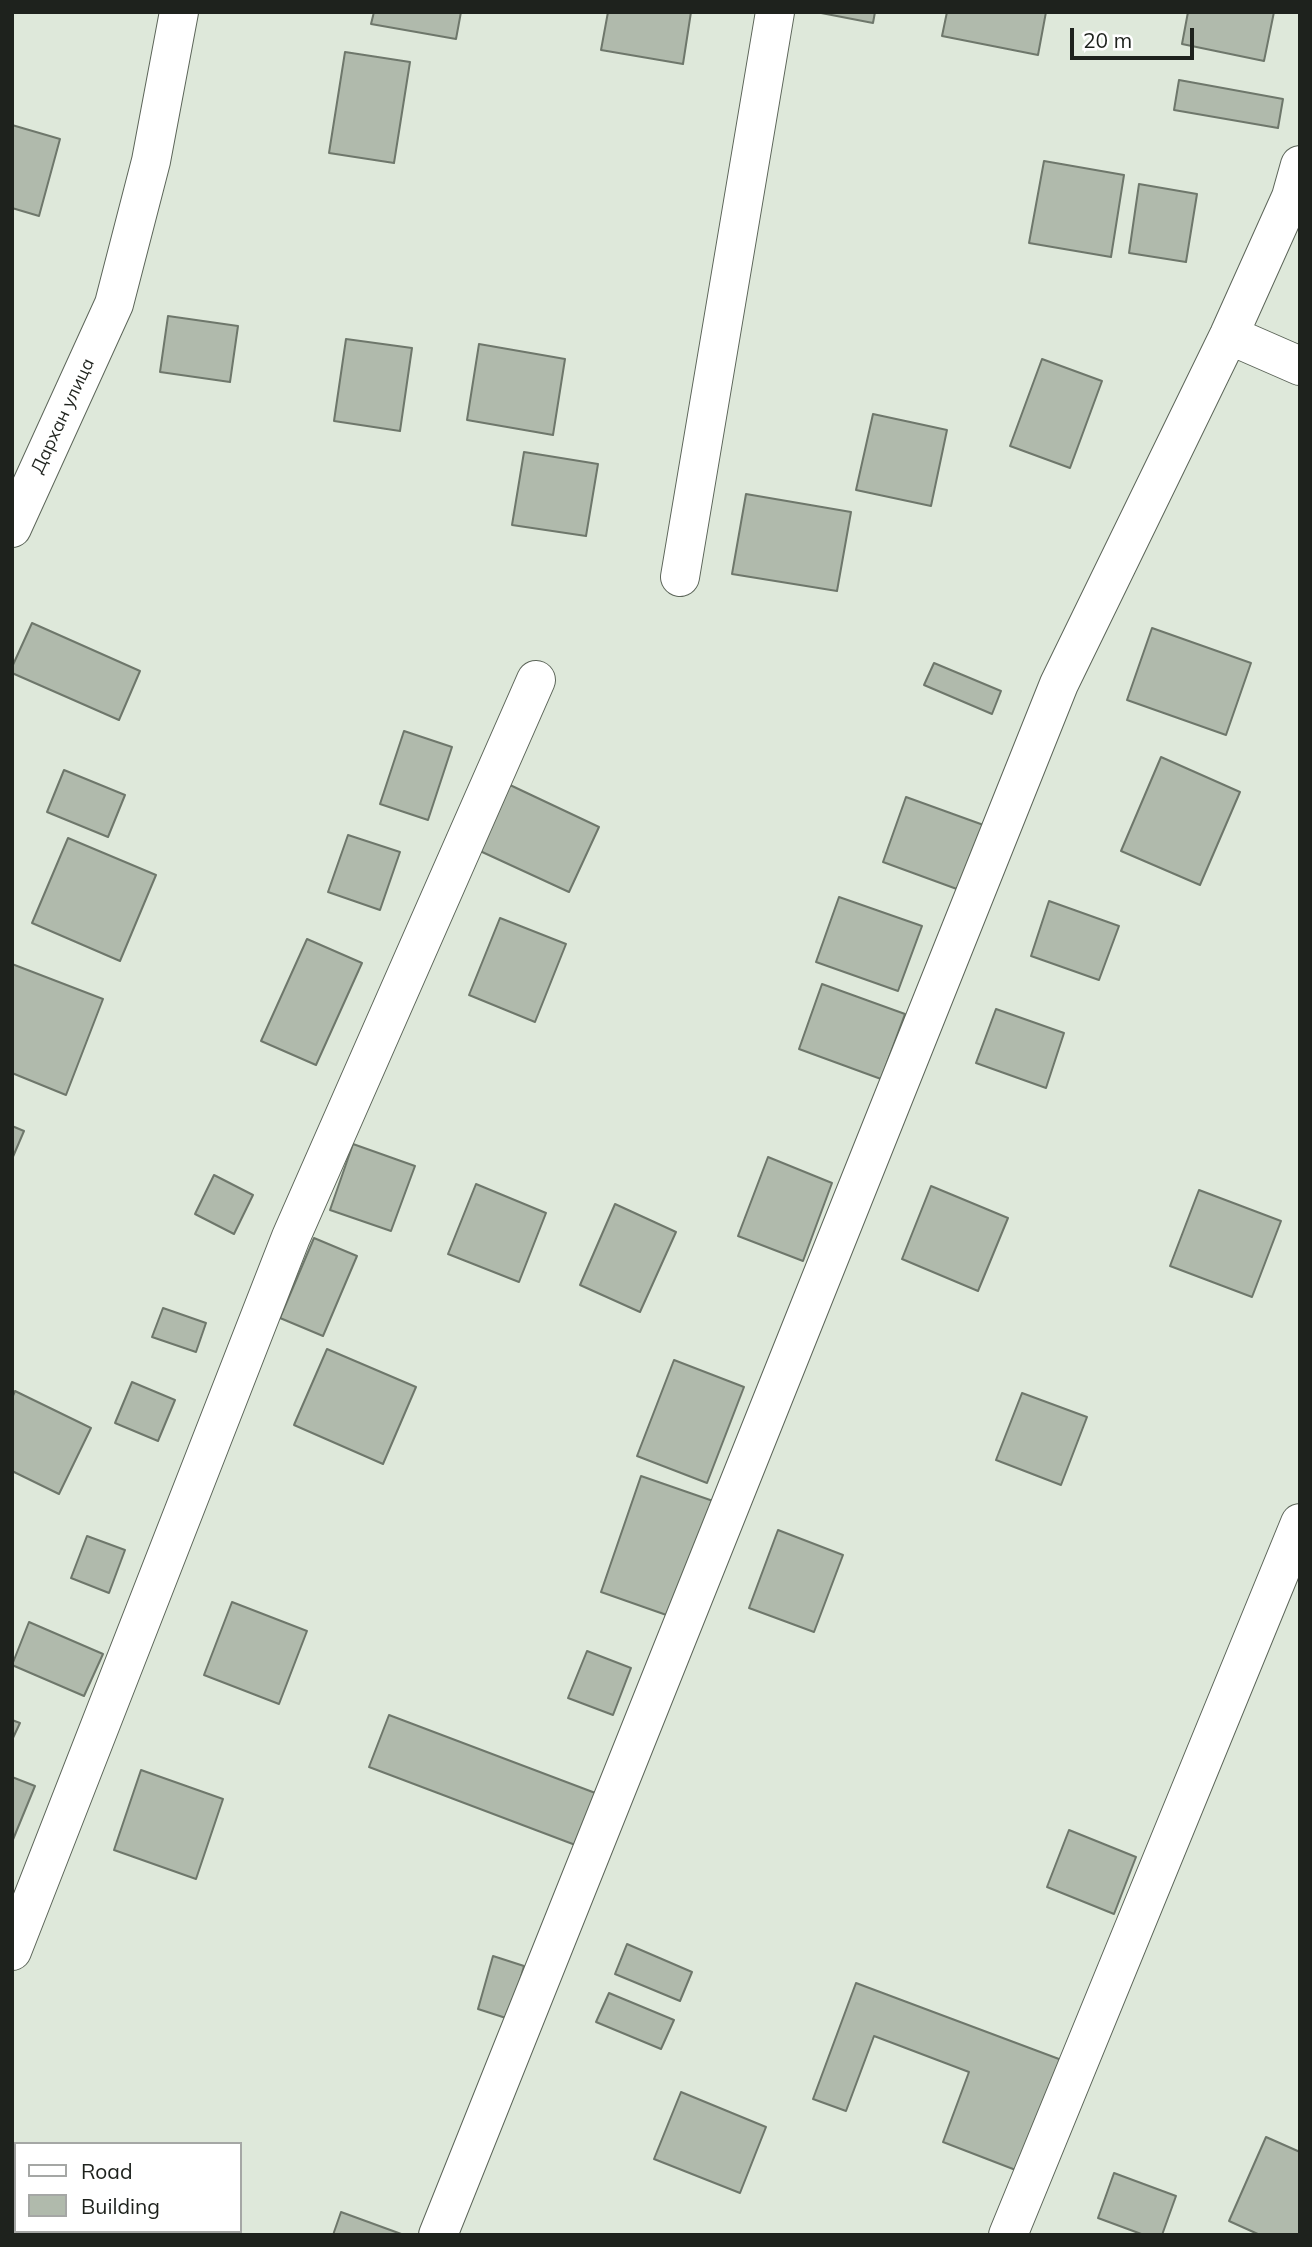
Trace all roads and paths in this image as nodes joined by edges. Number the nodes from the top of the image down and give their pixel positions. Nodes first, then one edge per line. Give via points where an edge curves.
1 (179, 12) edge
2 (775, 12) edge
3 (1300, 165) edge
4 (1229, 335) junction
5 (1300, 366) edge
6 (12, 528) edge
7 (680, 577) dead end
8 (536, 680) dead end
9 (1300, 1524) edge
10 (12, 1951) edge
11 (438, 2235) edge
12 (1008, 2235) edge

1 - 6 street, Дархан улица via 151,161 114,304
2 - 7 street
3 - 4 street via 1291,197
4 - 5 street
4 - 11 street via 1059,684
8 - 10 street via 291,1237
9 - 12 street

